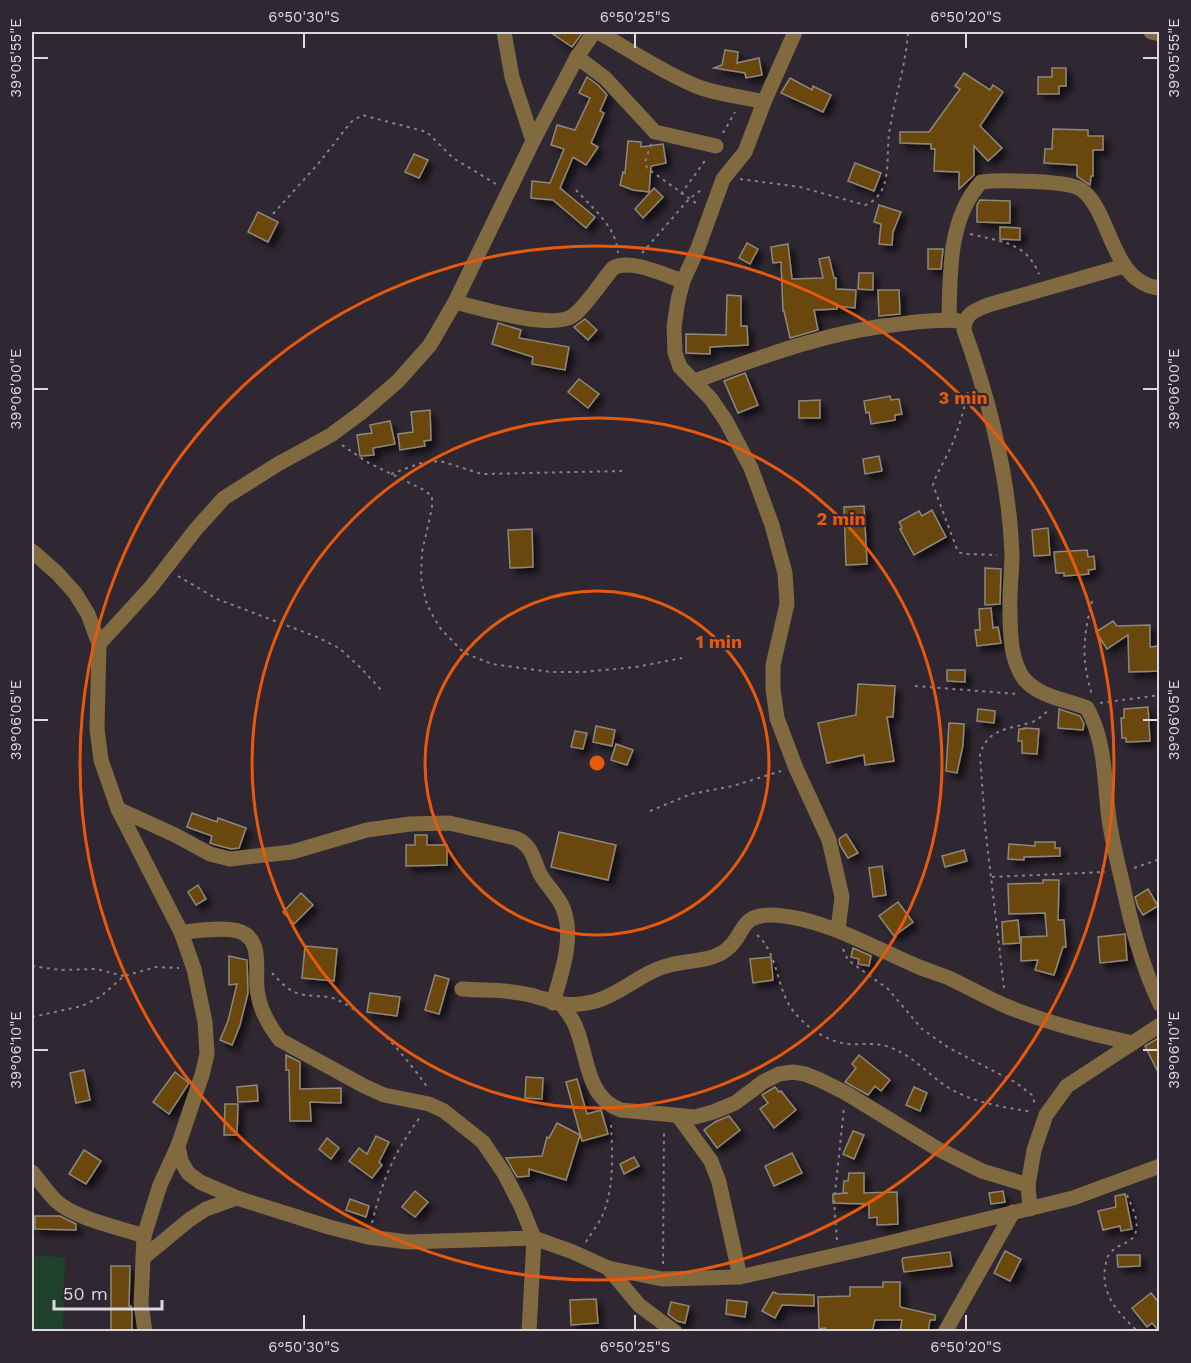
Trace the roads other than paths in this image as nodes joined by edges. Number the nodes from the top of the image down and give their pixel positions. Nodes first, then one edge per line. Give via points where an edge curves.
1 (504, 32) edge
2 (596, 32) edge
3 (795, 32) edge
4 (1151, 32) edge
5 (1160, 34) edge
6 (577, 57) junction
7 (764, 102) junction
8 (532, 141) junction
9 (716, 146) dead end
10 (1124, 266) junction
11 (683, 281) junction
12 (1160, 288) edge
13 (455, 302) junction
14 (949, 320) junction
15 (965, 321) junction
16 (694, 381) junction
17 (32, 551) edge
18 (99, 644) junction
19 (118, 809) junction
20 (181, 932) junction
21 (841, 932) junction
22 (462, 990) dead end
23 (557, 1004) junction
24 (1160, 1004) edge
25 (1160, 1025) edge
26 (1133, 1043) junction
27 (671, 1115) junction
28 (178, 1146) junction
29 (1160, 1166) edge
30 (32, 1172) edge
31 (1028, 1185) junction
32 (237, 1198) junction
33 (1030, 1209) junction
34 (1013, 1212) junction
35 (144, 1236) junction
36 (534, 1238) junction
37 (143, 1258) junction
38 (608, 1268) junction
39 (740, 1277) junction
40 (145, 1332) edge
41 (529, 1332) edge
42 (675, 1332) edge
43 (945, 1332) edge

1 - 8 street via 512,77
2 - 6 street
2 - 7 street via 696,86
3 - 7 street
4 - 5 street
6 - 8 street
6 - 9 street via 605,78 656,132
7 - 11 street via 745,153 723,179
8 - 13 street
10 - 12 street via 1143,284
10 - 14 street via 1093,202 1082,189 1067,184 981,182 970,195 956,230
10 - 15 street via 988,305 969,313
11 - 13 street via 626,264 613,268 574,315 564,321 510,315
11 - 16 street via 674,327 675,353 680,367
13 - 18 street via 430,345 409,370 362,412 331,435 224,498
14 - 15 street
14 - 16 street via 842,332
15 - 24 street via 964,330 988,405 1003,474 1012,555 1010,634 1016,662 1024,679 1044,695 1087,708 1094,722 1101,744 1109,820 1134,937
16 - 21 street via 726,421 751,468 785,573 787,604 773,665 777,718 829,840 842,897
17 - 18 street via 75,593
18 - 19 street via 97,729 101,760
19 - 20 street
19 - 23 street via 210,854 230,859 292,852 367,830 411,824 449,823 525,842 563,907 567,923
20 - 28 street via 194,969 207,1054
20 - 36 street via 239,931 248,936 254,945 261,1005 280,1040 384,1095 429,1104 483,1142 504,1173
21 - 23 street via 774,915 750,919 733,944 715,957 647,973 598,1000
21 - 26 street via 1006,1006 1093,1035
22 - 23 street via 530,995
23 - 27 street via 577,1028 590,1077 610,1106
25 - 26 street
26 - 31 street via 1067,1086 1046,1115
27 - 31 street via 695,1117 735,1103 779,1074 805,1074 846,1093 982,1171
27 - 39 street via 711,1161
28 - 32 street via 180,1161 188,1173
28 - 35 street via 160,1185
29 - 33 street
30 - 35 street via 66,1208
31 - 33 street
32 - 36 street via 368,1237 408,1242
32 - 37 street via 189,1220
33 - 34 street
34 - 39 street
34 - 43 street
35 - 37 street
36 - 38 street
36 - 41 street
37 - 40 street via 141,1304
38 - 39 street via 662,1279
38 - 42 street via 639,1305

